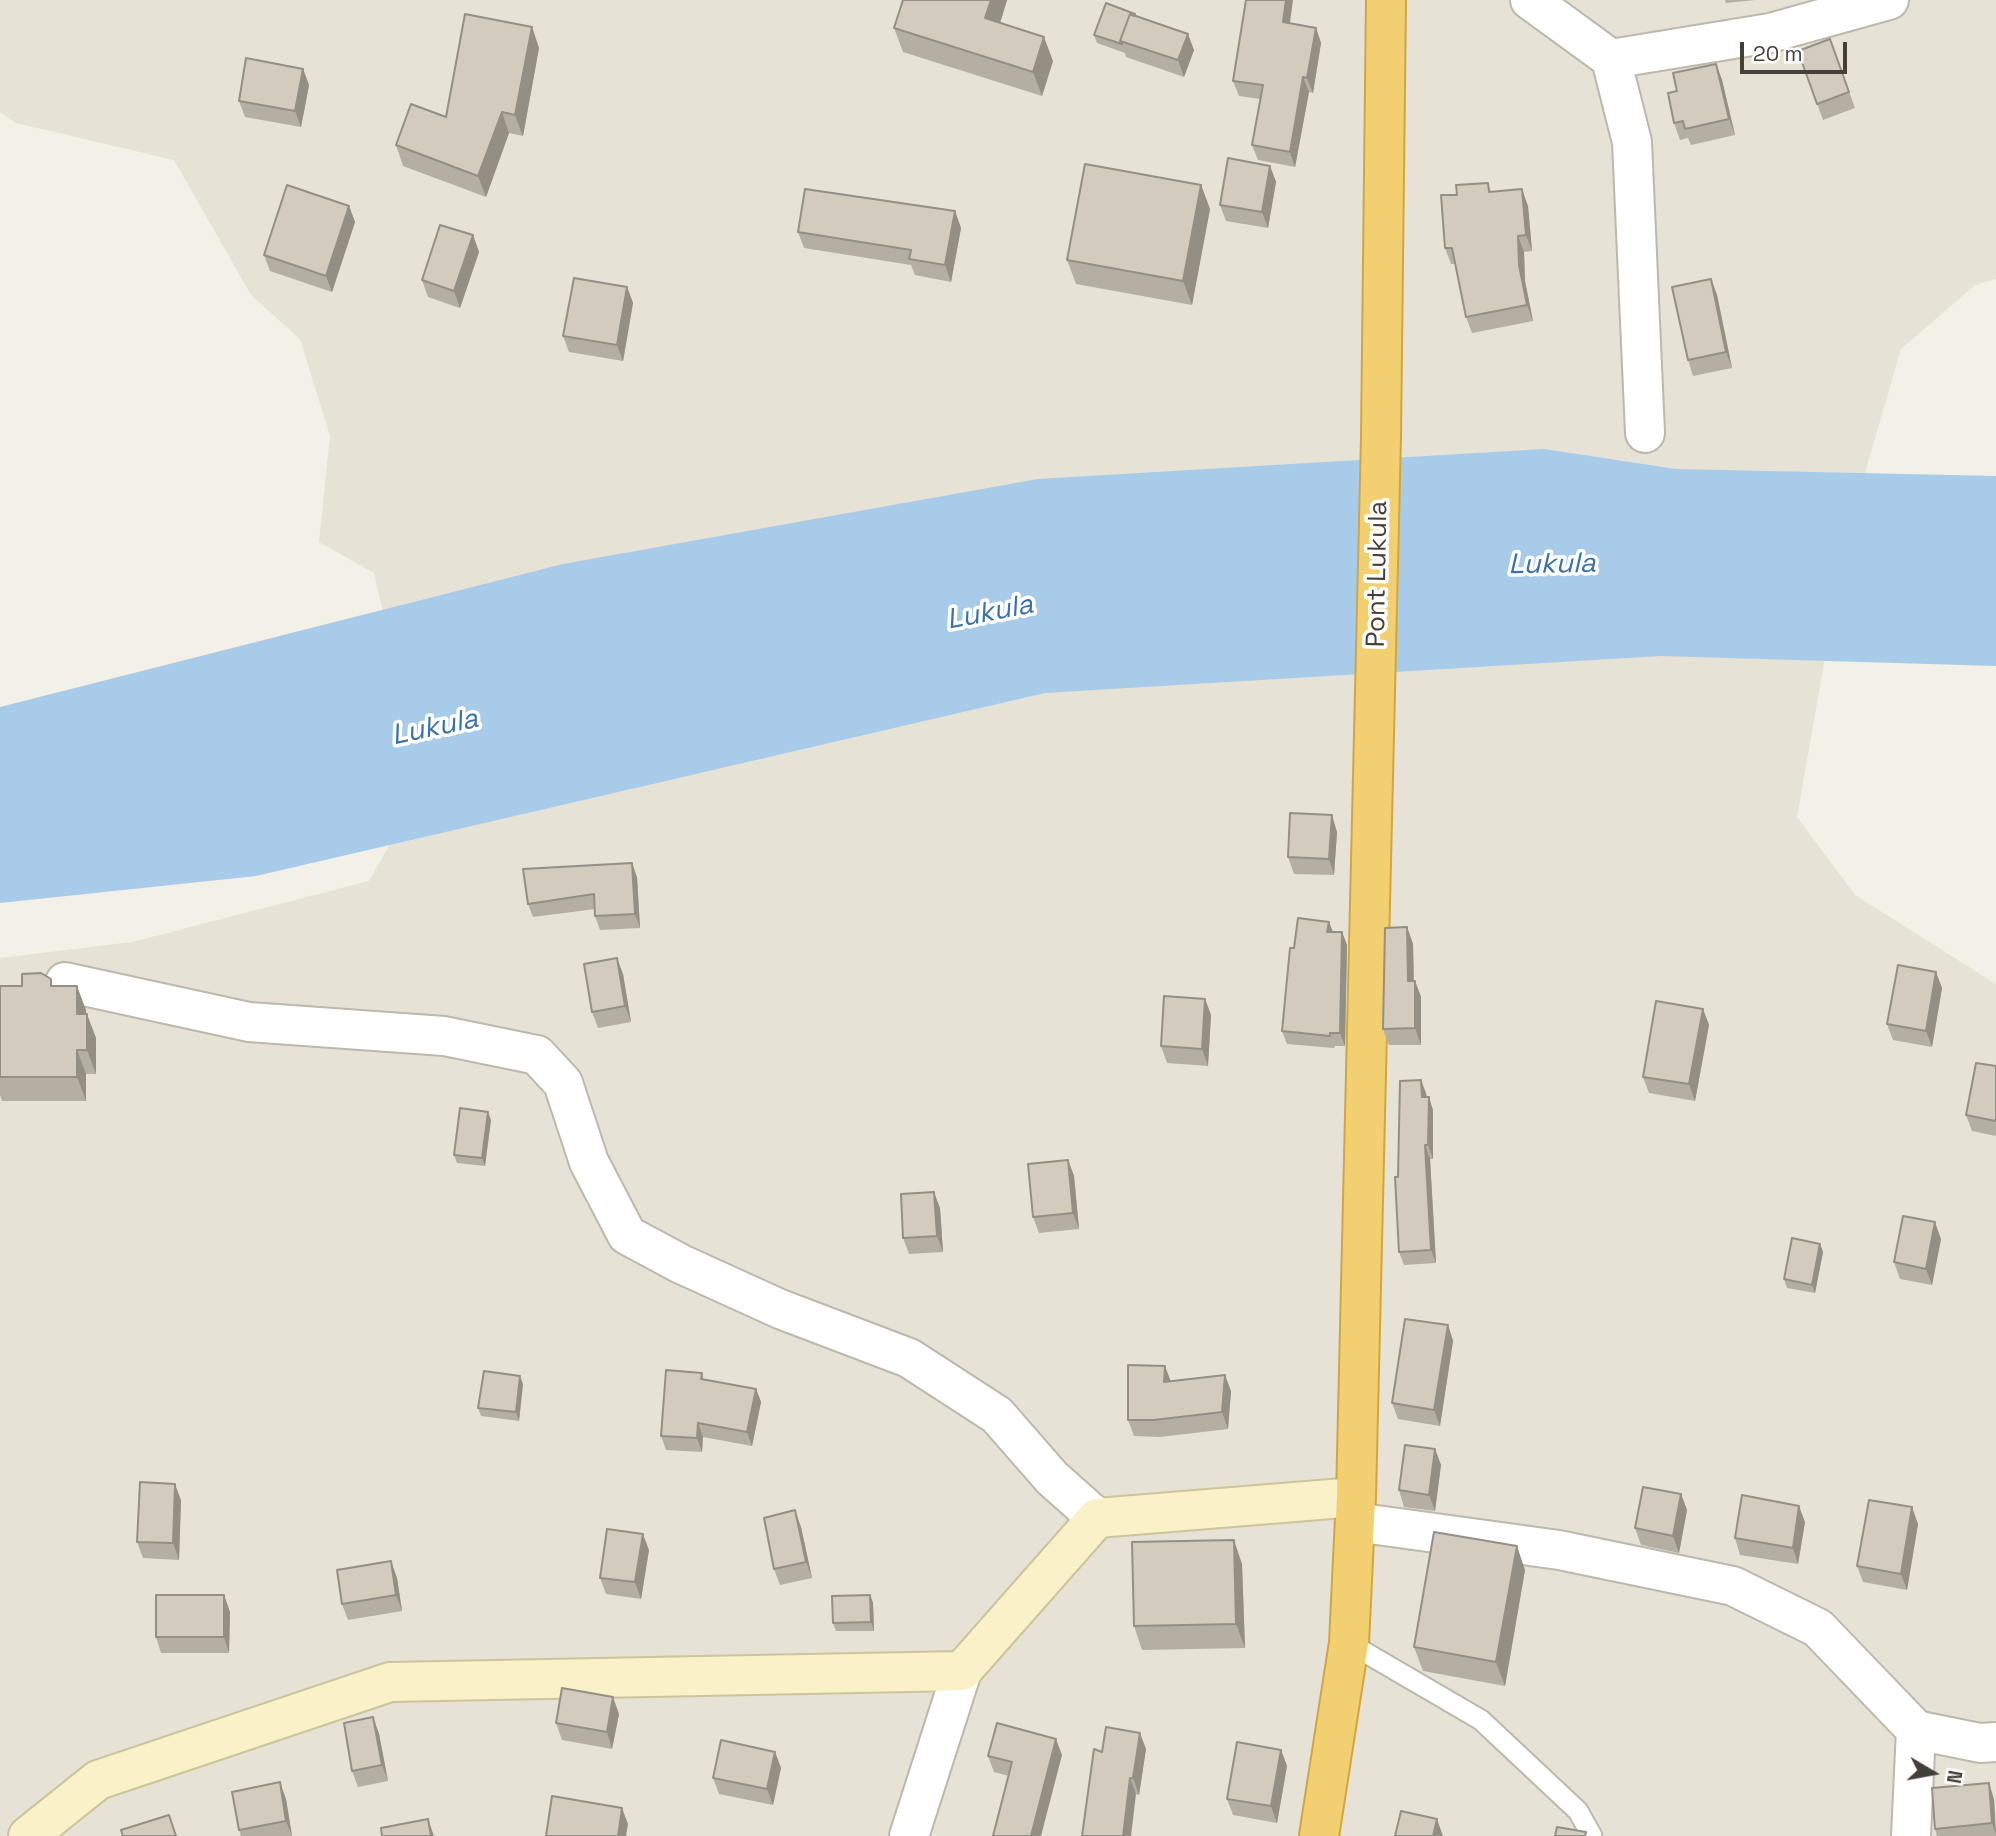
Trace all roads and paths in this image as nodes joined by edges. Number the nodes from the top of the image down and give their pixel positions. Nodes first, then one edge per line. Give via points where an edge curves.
1 (1386, 0) edge
2 (1530, 0) edge
3 (1889, 0) edge
4 (1611, 59) junction
5 (1645, 433) dead end
6 (65, 982) dead end
7 (1355, 1509) junction
8 (1097, 1518) junction
9 (1349, 1643) junction
10 (962, 1671) junction
11 (1916, 1730) junction
12 (1996, 1742) edge
13 (28, 1836) edge
14 (909, 1836) edge
15 (1318, 1836) edge
16 (1592, 1836) edge
17 (1910, 1836) edge

1 - 7 highway, Pont Lukula via 1381,437
2 - 4 street
3 - 4 street via 1770,33
4 - 5 street via 1632,142
6 - 8 street via 249,1022 444,1036 537,1055 563,1083 589,1162 627,1235 780,1309 909,1358 997,1415 1052,1478
7 - 8 street
7 - 9 highway, Pont Lukula
7 - 11 street via 1732,1586 1818,1628
8 - 10 street
9 - 15 highway, Pont Lukula
9 - 16 lane via 1482,1720 1578,1811
10 - 13 street via 390,1682 99,1780
10 - 14 street
11 - 12 street
11 - 17 street

